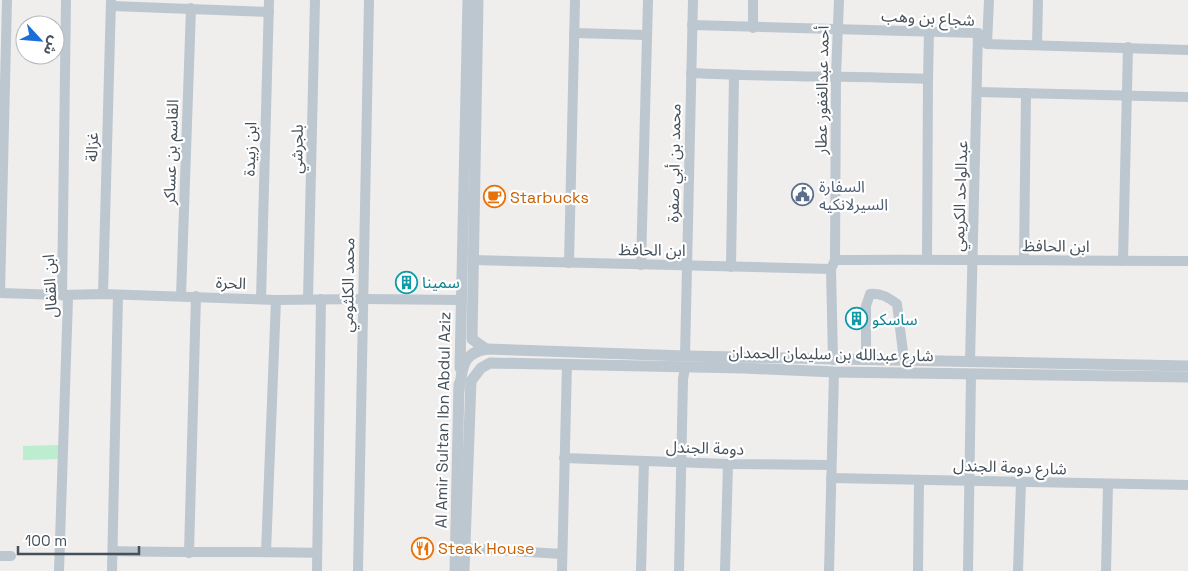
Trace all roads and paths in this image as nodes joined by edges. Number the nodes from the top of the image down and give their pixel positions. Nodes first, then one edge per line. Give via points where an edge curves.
1 (7, 0) edge
2 (66, 0) edge
3 (269, 0) edge
4 (315, 0) edge
5 (369, 0) edge
6 (468, 0) edge
7 (478, 0) edge
8 (575, 0) edge
9 (648, 0) edge
10 (693, 0) edge
11 (753, 0) edge
12 (839, 0) edge
13 (989, 0) edge
14 (1038, 0) edge
15 (111, 3) edge
16 (191, 8) junction
17 (269, 12) junction
18 (692, 26) junction
19 (753, 28) junction
20 (838, 28) junction
21 (930, 31) junction
22 (574, 33) junction
23 (978, 33) junction
24 (646, 35) junction
25 (3, 42) edge
26 (987, 44) junction
27 (1036, 45) junction
28 (1128, 47) junction
29 (1188, 50) edge
30 (691, 73) junction
31 (734, 76) junction
32 (836, 76) junction
33 (928, 79) junction
34 (978, 92) junction
35 (1026, 93) junction
36 (1127, 94) junction
37 (1188, 97) edge
38 (927, 259) junction
39 (473, 260) junction
40 (1024, 260) junction
41 (973, 261) junction
42 (1123, 261) junction
43 (1188, 261) edge
44 (569, 263) junction
45 (833, 264) junction
46 (641, 265) junction
47 (687, 266) junction
48 (731, 267) junction
49 (0, 293) edge
50 (103, 294) junction
51 (118, 294) junction
52 (62, 295) junction
53 (181, 296) junction
54 (196, 296) junction
55 (363, 298) junction
56 (261, 299) junction
57 (308, 299) junction
58 (321, 299) junction
59 (276, 300) junction
60 (462, 300) junction
61 (466, 340) junction
62 (486, 349) junction
63 (471, 356) junction
64 (866, 359) junction
65 (833, 360) junction
66 (904, 360) junction
67 (970, 361) junction
68 (685, 362) junction
69 (490, 363) junction
70 (567, 364) junction
71 (1188, 366) edge
72 (834, 372) junction
73 (971, 374) junction
74 (474, 377) junction
75 (1188, 378) edge
76 (459, 390) junction
77 (564, 458) junction
78 (644, 461) junction
79 (681, 462) junction
80 (728, 464) junction
81 (832, 465) junction
82 (831, 478) junction
83 (920, 480) junction
84 (970, 480) junction
85 (1021, 482) junction
86 (1108, 484) junction
87 (1188, 485) edge
88 (465, 548) junction
89 (113, 551) junction
90 (266, 552) junction
91 (189, 553) junction
92 (317, 553) junction
93 (562, 554) junction
94 (0, 556) edge
95 (11, 556) dead end
96 (60, 571) edge
97 (112, 571) edge
98 (317, 571) edge
99 (358, 571) edge
100 (455, 571) edge
101 (464, 571) edge
102 (562, 571) edge
103 (641, 571) edge
104 (679, 571) edge
105 (725, 571) edge
106 (829, 571) edge
107 (918, 571) edge
108 (968, 571) edge
109 (1018, 571) edge
110 (1106, 571) edge

1 - 25 street
2 - 52 street, ابن القفال
3 - 17 street, ابن زبيدة
4 - 57 street, بلجرشي
5 - 55 street, محمد الكلثومي
6 - 60 street, Al Amir Sultan Ibn Abdul Aziz
7 - 39 street, Al Amir Sultan Ibn Abdul Aziz
8 - 22 street
9 - 24 street
10 - 18 street, محمد بن أبي صفرة
11 - 19 street
12 - 20 street, أحمد عبدالغفور عطار
13 - 26 street
14 - 27 street
15 - 16 street
15 - 50 street, غزالة
16 - 17 street
16 - 53 street, القاسم بن عساكر
17 - 56 street, ابن زبيدة
18 - 19 street, شجاع بن وهب
18 - 30 street, محمد بن أبي صفرة
19 - 20 street, شجاع بن وهب
20 - 21 street, شجاع بن وهب
20 - 32 street, أحمد عبدالغفور عطار
21 - 23 street, شجاع بن وهب
21 - 33 street
22 - 24 street
22 - 44 street
23 - 26 street, شجاع بن وهب
23 - 34 street, عبدالواحد الكريمي
24 - 46 street
25 - 49 street
26 - 27 street, شجاع بن وهب
27 - 28 street, شجاع بن وهب
28 - 29 street, شجاع بن وهب
28 - 36 street
30 - 31 street
30 - 47 street, محمد بن أبي صفرة
31 - 32 street
31 - 48 street
32 - 33 street
32 - 45 street, أحمد عبدالغفور عطار
33 - 38 street
34 - 35 street
34 - 41 street, عبدالواحد الكريمي
35 - 36 street
35 - 40 street
36 - 37 street
36 - 42 street
38 - 41 street, ابن الحافظ
38 - 45 street, ابن الحافظ
39 - 44 street, ابن الحافظ
39 - 61 street, Al Amir Sultan Ibn Abdul Aziz
40 - 41 street, ابن الحافظ
40 - 42 street, ابن الحافظ
41 - 67 street, عبدالواحد الكريمي
42 - 43 street, ابن الحافظ
44 - 46 street, ابن الحافظ
45 - 48 street, ابن الحافظ
45 - 65 street, أحمد عبدالغفور عطار
46 - 47 street, ابن الحافظ
47 - 48 street, ابن الحافظ
47 - 68 street, محمد بن أبي صفرة
49 - 52 street, الحرة
50 - 51 street, الحرة
50 - 52 street, الحرة
51 - 53 street, الحرة
51 - 89 street
52 - 96 street, ابن القفال via 68,298
53 - 54 street, الحرة
54 - 56 street, الحرة
54 - 91 street
55 - 58 street, الحرة
55 - 60 street, الحرة
55 - 99 street, محمد الكلثومي
56 - 59 street, الحرة
57 - 58 street, الحرة
57 - 59 street, الحرة
58 - 92 street
59 - 90 street
60 - 61 street, Al Amir Sultan Ibn Abdul Aziz
61 - 62 street, Al Amir Sultan Ibn Abdul Aziz
61 - 63 street via 462,349
61 - 76 street, Al Amir Sultan Ibn Abdul Aziz
62 - 63 street, شارع عبدالله بن سليمان الحمدان
62 - 68 street, شارع عبدالله بن سليمان الحمدان
62 - 69 street via 480,353 480,358
63 - 69 street, شارع عبدالله بن سليمان الحمدان via 480,364
63 - 74 street, Al Amir Sultan Ibn Abdul Aziz
63 - 76 street via 463,366
64 - 65 street, شارع عبدالله بن سليمان الحمدان
64 - 66 street, شارع عبدالله بن سليمان الحمدان
64 - 66 street via 866,306 870,294 877,294 897,304
65 - 68 street, شارع عبدالله بن سليمان الحمدان
66 - 67 street, شارع عبدالله بن سليمان الحمدان
67 - 71 street, شارع عبدالله بن سليمان الحمدان
68 - 70 street, شارع عبدالله بن سليمان الحمدان
68 - 72 street, شارع عبدالله بن سليمان الحمدان
68 - 79 street, محمد بن أبي صفرة
69 - 70 street, شارع عبدالله بن سليمان الحمدان
69 - 74 street
70 - 77 street
72 - 73 street, شارع عبدالله بن سليمان الحمدان
72 - 81 street
73 - 75 street, شارع عبدالله بن سليمان الحمدان
73 - 84 street
74 - 88 street, Al Amir Sultan Ibn Abdul Aziz
76 - 100 street, Al Amir Sultan Ibn Abdul Aziz
77 - 78 street, دومة الجندل
77 - 93 street
78 - 79 street, دومة الجندل
78 - 103 street
79 - 80 street, دومة الجندل
79 - 104 street, محمد بن أبي صفرة
80 - 81 street, دومة الجندل
80 - 105 street
81 - 82 street
82 - 83 street, شارع دومة الجندل
82 - 106 street
83 - 84 street, شارع دومة الجندل
83 - 107 street
84 - 85 street, شارع دومة الجندل
84 - 108 street
85 - 86 street, شارع دومة الجندل
85 - 109 street
86 - 87 street, شارع دومة الجندل
86 - 110 street
88 - 93 street
88 - 101 street, Al Amir Sultan Ibn Abdul Aziz
89 - 91 street
89 - 97 street
90 - 91 street
90 - 92 street
92 - 98 street
93 - 102 street
94 - 95 street

